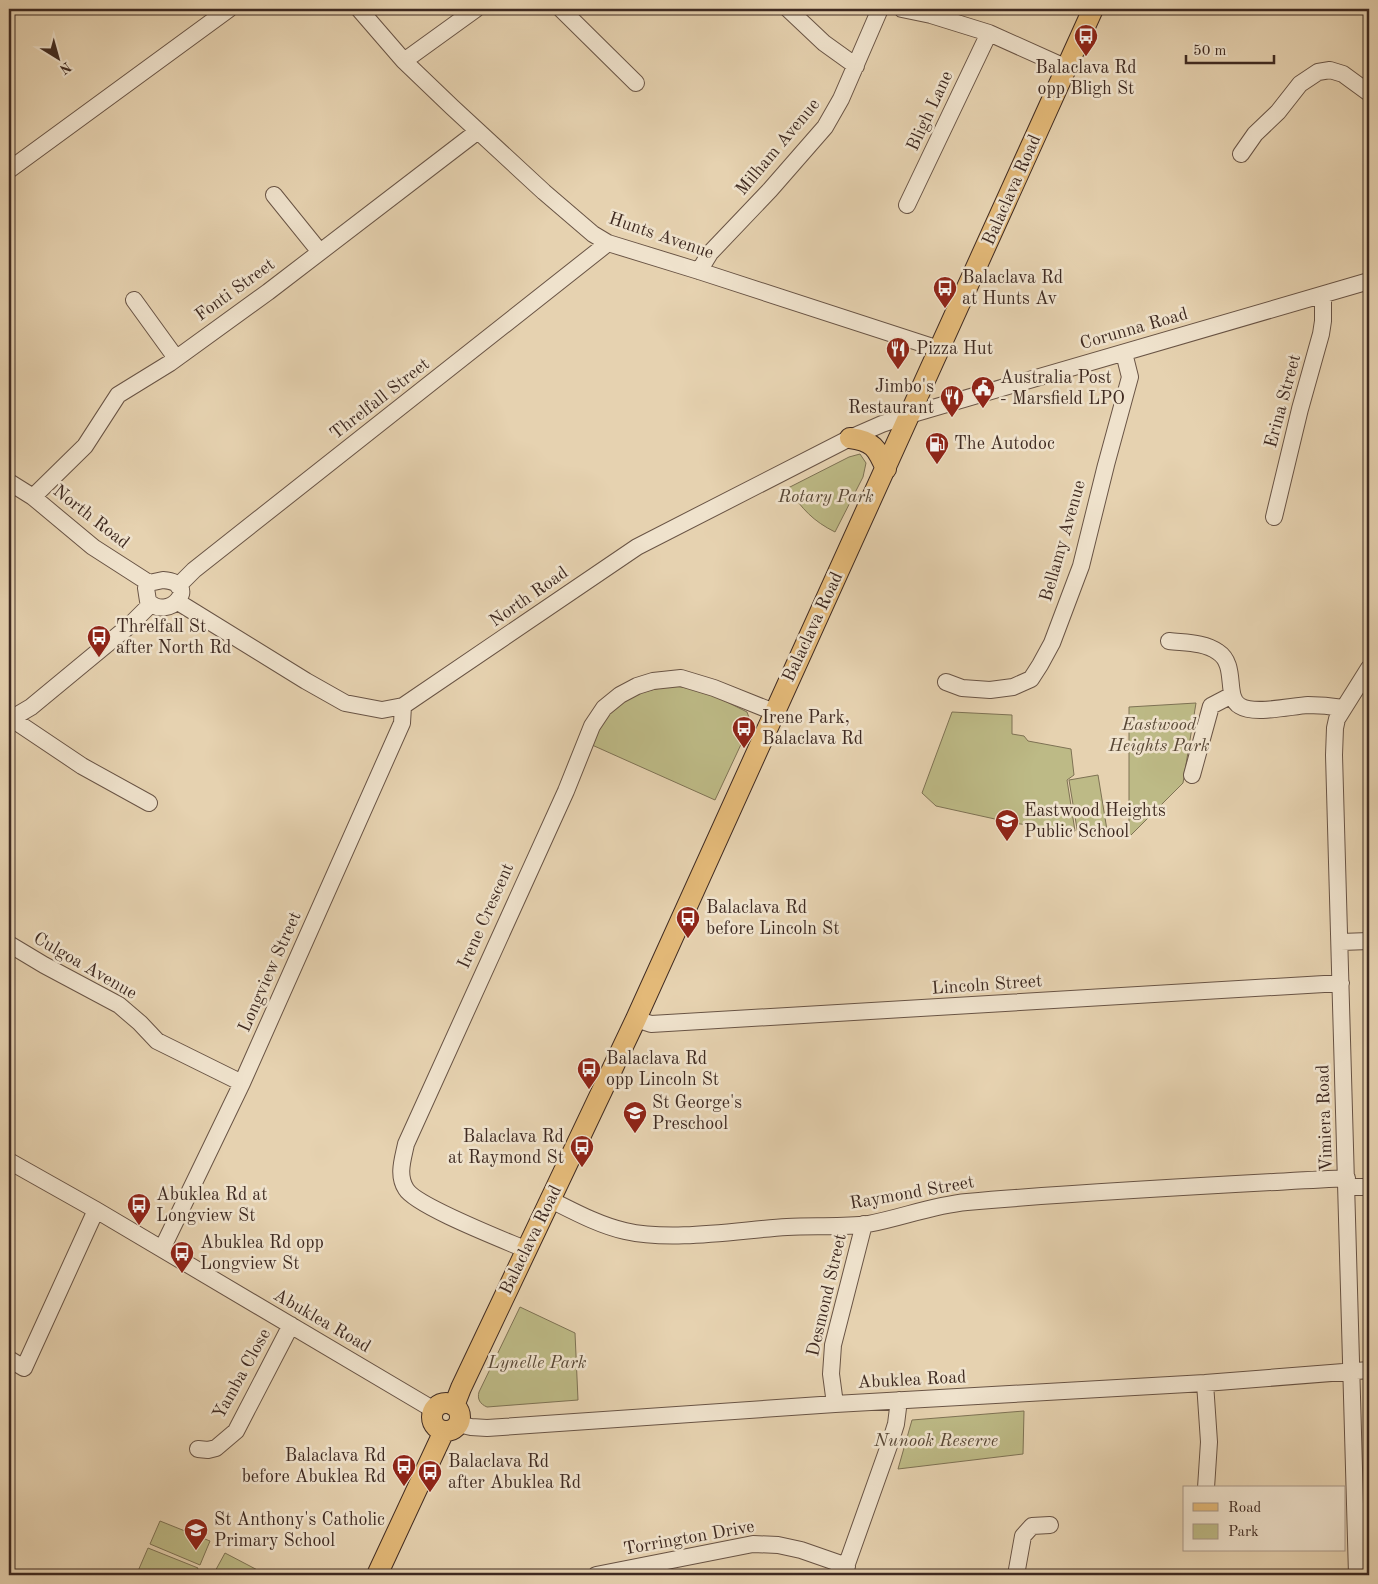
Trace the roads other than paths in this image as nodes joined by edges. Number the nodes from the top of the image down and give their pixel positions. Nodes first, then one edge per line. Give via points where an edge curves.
1 (229, 9) edge
2 (359, 9) edge
3 (476, 9) edge
4 (561, 9) edge
5 (788, 9) edge
6 (880, 9) edge
7 (902, 9) edge
8 (1093, 9) edge
9 (989, 33) junction
10 (404, 61) junction
11 (856, 66) junction
12 (1067, 68) junction
13 (636, 83) dead end
14 (1369, 93) edge
15 (478, 131) junction
16 (1241, 154) dead end
17 (9, 170) edge
18 (274, 195) dead end
19 (907, 205) dead end
20 (608, 244) junction
21 (320, 252) junction
22 (699, 271) junction
23 (1369, 281) edge
24 (1323, 295) junction
25 (134, 300) dead end
26 (939, 349) junction
27 (1124, 353) junction
28 (176, 358) junction
29 (909, 416) junction
30 (850, 438) junction
31 (886, 469) junction
32 (9, 482) edge
33 (33, 497) junction
34 (1274, 517) dead end
35 (149, 583) junction
36 (178, 594) junction
37 (151, 604) junction
38 (1169, 641) dead end
39 (1369, 668) edge
40 (946, 682) dead end
41 (1232, 696) junction
42 (403, 706) junction
43 (1343, 708) junction
44 (774, 712) junction
45 (10, 719) edge
46 (1192, 775) dead end
47 (149, 804) dead end
48 (1369, 941) edge
49 (1341, 942) junction
50 (9, 944) edge
51 (1341, 983) junction
52 (636, 1019) junction
53 (242, 1083) junction
54 (9, 1161) edge
55 (1347, 1182) junction
56 (1369, 1187) edge
57 (551, 1200) junction
58 (96, 1210) junction
59 (864, 1224) junction
60 (162, 1250) junction
61 (527, 1250) junction
62 (291, 1325) junction
63 (9, 1358) edge
64 (1369, 1370) edge
65 (1351, 1371) junction
66 (1205, 1383) junction
67 (898, 1400) junction
68 (835, 1404) junction
69 (447, 1418) junction
70 (198, 1449) dead end
71 (1206, 1486) edge
72 (1050, 1524) dead end
73 (654, 1569) edge
74 (845, 1571) edge
75 (377, 1575) edge
76 (596, 1575) edge
77 (1016, 1575) edge
78 (1357, 1575) edge

1 - 17 street
2 - 10 street, Hunts Avenue
3 - 10 street
4 - 13 street
5 - 11 street via 824,43
6 - 11 street, Milham Avenue
7 - 9 street
8 - 12 main road, Balaclava Road
9 - 12 street
9 - 19 street, Bligh Lane
10 - 15 street, Hunts Avenue
11 - 22 street, Milham Avenue via 825,127 710,253
12 - 26 main road, Balaclava Road
14 - 16 street via 1343,74 1330,70 1318,72 1300,84
15 - 20 street, Hunts Avenue
15 - 21 street, Fonti Street
18 - 21 street
20 - 22 street, Hunts Avenue
20 - 36 street, Threlfall Street via 194,570
21 - 28 street, Fonti Street
22 - 26 street, Hunts Avenue
23 - 24 street, Corunna Road
24 - 27 street, Corunna Road
24 - 34 street, Erina Street via 1321,334
25 - 28 street
26 - 29 main road, Balaclava Road
27 - 29 street, Corunna Road
27 - 40 street, Bellamy Avenue via 1130,377 1080,566 1052,643 1030,679 1013,687 990,690 962,688
28 - 33 street, Fonti Street via 118,395 85,446
29 - 30 street, North Road
29 - 31 main road, Balaclava Road
30 - 31 main road via 864,440 874,446
30 - 42 street, North Road via 637,547
31 - 44 main road, Balaclava Road
32 - 33 street, North Road
33 - 35 street, North Road via 93,547
35 - 36 street via 173,582
35 - 37 street via 146,596
36 - 37 street via 171,606
36 - 42 street, North Road via 306,681 345,703 382,710
37 - 45 street via 31,707
38 - 41 street via 1218,651 1225,658 1230,672
39 - 43 street, Vimiera Road
41 - 43 street via 1238,706 1249,710 1309,705
41 - 46 street via 1211,706
42 - 53 street, Longview Street via 402,723
43 - 49 street, Vimiera Road via 1335,728 1334,755
44 - 52 main road, Balaclava Road
44 - 61 street, Irene Crescent via 681,678 637,686 604,708 592,726 566,791 406,1144 400,1170 406,1190 426,1205
45 - 47 street via 82,766
48 - 49 street
49 - 51 street, Vimiera Road
50 - 53 street, Culgoa Avenue via 119,1005 157,1041
51 - 52 street, Lincoln Street via 651,1024
51 - 55 street, Vimiera Road
52 - 57 main road, Balaclava Road
53 - 60 street, Longview Street
54 - 58 street, Abuklea Road
55 - 56 street, Raymond Street
55 - 59 street, Raymond Street via 964,1202
55 - 65 street, Vimiera Road
57 - 59 street, Raymond Street via 615,1228 653,1234
57 - 61 main road, Balaclava Road
58 - 60 street, Abuklea Road
58 - 63 street via 24,1368
59 - 68 street, Desmond Street via 833,1345 831,1374
60 - 62 street, Abuklea Road
61 - 69 main road, Balaclava Road
62 - 69 street, Abuklea Road
62 - 70 street, Yamba Close via 236,1430 216,1448
64 - 65 street, Abuklea Road
65 - 66 street, Abuklea Road
65 - 78 street, Vimiera Road
66 - 67 street, Abuklea Road
66 - 71 street via 1209,1442
67 - 68 street, Abuklea Road
67 - 74 street via 896,1424
68 - 69 street, Abuklea Road via 487,1428 471,1428
69 - 75 main road, Balaclava Road
72 - 77 street via 1032,1526 1023,1536
73 - 74 street, Torrington Drive via 753,1544 801,1550
73 - 76 street, Torrington Drive

